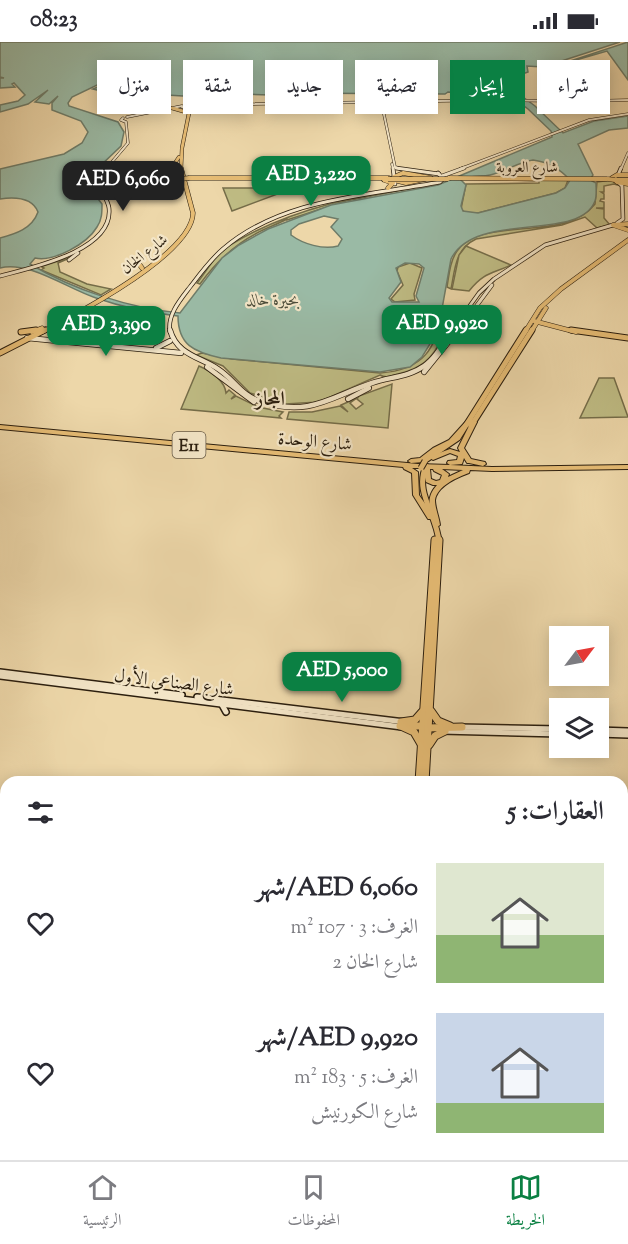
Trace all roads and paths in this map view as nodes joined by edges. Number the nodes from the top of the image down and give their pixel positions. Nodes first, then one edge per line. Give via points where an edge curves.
1 (610, 100) edge
2 (628, 100) edge
3 (439, 101) edge
4 (450, 101) edge
5 (610, 101) edge
6 (172, 108) joint
7 (183, 109) edge
8 (183, 109) edge
9 (186, 114) edge
10 (382, 114) edge
11 (628, 114) edge
12 (606, 116) junction
13 (127, 118) junction
14 (601, 118) junction
15 (573, 126) junction
16 (628, 154) edge
17 (392, 159) junction
18 (180, 161) junction
19 (404, 170) junction
20 (106, 172) junction
21 (116, 172) junction
22 (134, 173) junction
23 (128, 174) junction
24 (394, 176) junction
25 (416, 176) junction
26 (232, 177) junction
27 (440, 177) junction
28 (189, 178) junction
29 (197, 178) junction
30 (225, 178) junction
31 (362, 178) junction
32 (388, 178) junction
33 (491, 178) junction
34 (175, 179) junction
35 (427, 179) junction
36 (470, 179) junction
37 (548, 179) junction
38 (102, 180) junction
39 (163, 180) junction
40 (623, 180) edge
41 (110, 181) junction
42 (153, 182) junction
43 (416, 182) junction
44 (506, 182) dead end
45 (515, 182) dead end
46 (181, 186) junction
47 (406, 187) junction
48 (388, 188) junction
49 (375, 190) junction
50 (369, 192) junction
51 (186, 197) junction
52 (315, 204) junction
53 (310, 207) junction
54 (297, 210) junction
55 (625, 220) edge
56 (606, 221) dead end
57 (615, 224) junction
58 (253, 229) junction
59 (604, 229) junction
60 (621, 229) junction
61 (184, 231) junction
62 (627, 239) edge
63 (552, 244) junction
64 (78, 252) junction
65 (608, 254) junction
66 (69, 260) dead end
67 (137, 261) dead end
68 (43, 264) junction
69 (136, 274) junction
70 (504, 274) junction
71 (0, 277) edge
72 (574, 280) junction
73 (566, 282) dead end
74 (484, 288) junction
75 (186, 290) junction
76 (478, 290) dead end
77 (96, 301) junction
78 (473, 305) junction
79 (466, 315) junction
80 (169, 317) junction
81 (65, 318) junction
82 (534, 321) junction
83 (545, 326) junction
84 (46, 327) junction
85 (530, 332) junction
86 (41, 333) junction
87 (580, 334) junction
88 (29, 337) junction
89 (46, 339) junction
90 (628, 339) edge
91 (168, 340) junction
92 (73, 341) junction
93 (16, 342) junction
94 (65, 342) junction
95 (520, 345) junction
96 (155, 348) junction
97 (439, 350) junction
98 (0, 351) edge
99 (168, 351) junction
100 (181, 353) junction
101 (440, 356) junction
102 (509, 361) junction
103 (431, 364) junction
104 (493, 387) junction
105 (236, 393) junction
106 (245, 394) junction
107 (338, 399) junction
108 (333, 404) junction
109 (472, 421) junction
110 (0, 425) edge
111 (30, 428) junction
112 (133, 438) junction
113 (293, 449) dead end
114 (326, 452) dead end
115 (310, 454) junction
116 (339, 456) junction
117 (379, 462) junction
118 (401, 462) junction
119 (428, 464) junction
120 (440, 464) junction
121 (496, 467) junction
122 (628, 467) edge
123 (430, 517) junction
124 (437, 525) junction
125 (431, 620) junction
126 (435, 628) junction
127 (0, 674) edge
128 (221, 701) junction
129 (241, 704) junction
130 (427, 708) junction
131 (400, 724) junction
132 (426, 727) junction
133 (462, 727) junction
134 (448, 729) junction
135 (549, 731) edge
136 (549, 731) edge
137 (609, 732) edge
138 (628, 733) edge
139 (424, 746) junction
140 (420, 776) edge
141 (425, 776) edge

1 - 2 main road
2 - 5 main road
3 - 4 main road
6 - 7 main road
6 - 13 main road
8 - 13 main road
9 - 18 main road, شارع الخان
10 - 17 main road
11 - 12 main road
11 - 14 main road
12 - 14 main road
12 - 15 main road
13 - 20 main road via 129,143
13 - 21 main road via 132,141 109,166
14 - 15 main road
15 - 27 main road
16 - 40 main road
17 - 19 main road via 396,168
17 - 24 main road
18 - 22 main road via 171,168
18 - 29 main road via 184,174
18 - 34 main road
18 - 46 main road, شارع الخان
18 - 51 main road, شارع الخان
19 - 24 main road
19 - 25 main road
19 - 27 main road
20 - 21 main road
20 - 38 main road
21 - 22 main road
21 - 23 main road
21 - 41 main road via 117,177
22 - 23 main road
23 - 39 main road via 142,181
24 - 25 main road
24 - 31 main road
24 - 43 main road via 404,183
24 - 47 main road
24 - 48 main road
25 - 27 main road, bridge
26 - 28 main road
26 - 29 main road
26 - 31 main road
27 - 32 main road, bridge
27 - 35 main road, bridge
27 - 36 main road, شارع العروبة
27 - 47 main road via 443,180 439,182
28 - 30 main road
28 - 34 main road, bridge
29 - 30 main road
29 - 46 main road
30 - 31 main road
31 - 32 main road
31 - 48 main road via 389,181 393,185
32 - 35 main road, bridge
33 - 36 main road, شارع العروبة
33 - 37 main road, شارع العروبة
33 - 37 main road via 507,175
34 - 39 main road
34 - 39 main road via 175,172 169,170 153,174 155,179
34 - 42 main road
34 - 46 main road
35 - 43 main road, bridge
36 - 37 main road, شارع العروبة
36 - 44 main road
37 - 40 main road, شارع العروبة
37 - 45 main road
38 - 41 main road
38 - 68 main road via 99,188 109,210 103,230 81,249
40 - 55 main road
41 - 42 main road
41 - 64 main road via 101,186 111,205 109,223 98,239
42 - 46 main road
43 - 47 main road
46 - 51 main road
46 - 61 main road, شارع الخان via 193,213 192,222
47 - 50 main road
48 - 49 main road
49 - 50 main road
49 - 52 main road
50 - 53 main road
51 - 61 main road, شارع الخان via 189,213
52 - 53 main road
52 - 54 main road
53 - 54 main road
54 - 58 main road
55 - 57 main road
56 - 59 main road via 611,225
57 - 59 main road
57 - 60 main road
58 - 75 main road via 219,251
58 - 75 main road via 219,248
59 - 63 main road
60 - 62 main road
60 - 63 main road
61 - 69 main road, شارع الخان
61 - 69 main road, شارع الخان via 173,247
62 - 65 main road
63 - 70 main road
64 - 66 main road
64 - 68 main road
65 - 72 main road
65 - 82 main road
67 - 69 main road
68 - 71 main road
69 - 77 main road, شارع الخان
70 - 74 main road
70 - 78 main road
72 - 73 main road
72 - 82 main road via 561,287
74 - 76 main road
74 - 78 main road
75 - 80 main road
77 - 81 main road, شارع الخان
77 - 86 main road, شارع الخان
78 - 79 main road
79 - 97 main road
79 - 101 main road
80 - 91 main road
80 - 106 main road via 170,332 180,348 218,369
81 - 84 main road, شارع الخان
81 - 88 main road
82 - 83 main road
82 - 85 main road
82 - 87 main road
82 - 95 main road
83 - 85 main road
83 - 87 main road
84 - 88 main road, شارع الخان
84 - 93 main road via 21,333
85 - 95 main road
86 - 88 main road, شارع الخان
86 - 89 main road via 40,337
87 - 90 main road
88 - 89 main road
88 - 93 main road, شارع الخان
88 - 94 main road
88 - 98 main road, شارع الخان
89 - 92 main road
91 - 96 main road via 166,345
91 - 100 main road
92 - 94 main road
92 - 96 main road
93 - 98 main road, شارع الخان
94 - 99 main road
95 - 102 main road
95 - 102 main road
96 - 99 main road via 171,348
97 - 101 main road
97 - 103 main road
99 - 100 main road
100 - 105 main road via 215,371
101 - 103 main road
102 - 104 main road via 500,382
102 - 104 main road via 501,367
103 - 107 main road via 413,373 370,383
103 - 108 main road via 416,376 372,386
104 - 109 main road
105 - 106 main road
105 - 108 main road via 279,409 308,410
106 - 107 main road via 289,407
107 - 108 main road
109 - 118 highway via 423,459
109 - 119 main road
109 - 121 highway via 461,450 472,463
110 - 111 highway, شارع الوحدة / E11
111 - 112 highway, شارع الوحدة / E11
111 - 112 highway, شارع الوحدة / E11
112 - 115 highway, شارع الوحدة / E11
112 - 117 highway, شارع الوحدة / E11
113 - 115 highway
114 - 116 highway
115 - 116 highway, شارع الوحدة / E11
116 - 118 highway, شارع الوحدة / E11
117 - 119 highway, شارع الوحدة / E11
117 - 123 highway via 413,470 417,497
118 - 120 highway, شارع الوحدة / E11
119 - 120 highway via 452,451 462,456 458,462
119 - 121 highway, شارع الوحدة / E11
119 - 123 main road via 418,487
119 - 124 main road via 421,479 422,490
120 - 121 highway, شارع الوحدة / E11
121 - 122 highway, شارع الوحدة / E11
121 - 122 highway, شارع الوحدة / E11
121 - 124 highway via 461,472 435,491 432,501
123 - 125 main road via 436,546
124 - 126 main road via 440,549
125 - 126 main road
125 - 130 main road
126 - 130 main road
127 - 128 main road, شارع الصناعي الأول
128 - 129 main road, شارع الصناعي الأول
128 - 129 main road via 229,711
128 - 129 main road via 234,694
129 - 131 main road, شارع الصناعي الأول
130 - 131 main road via 417,719
130 - 132 main road
130 - 134 main road
131 - 132 main road
131 - 139 main road via 414,732
132 - 133 main road
132 - 134 main road
132 - 139 main road
133 - 134 main road
133 - 136 main road
134 - 135 main road
134 - 139 main road
137 - 138 main road
139 - 140 main road
139 - 141 main road

